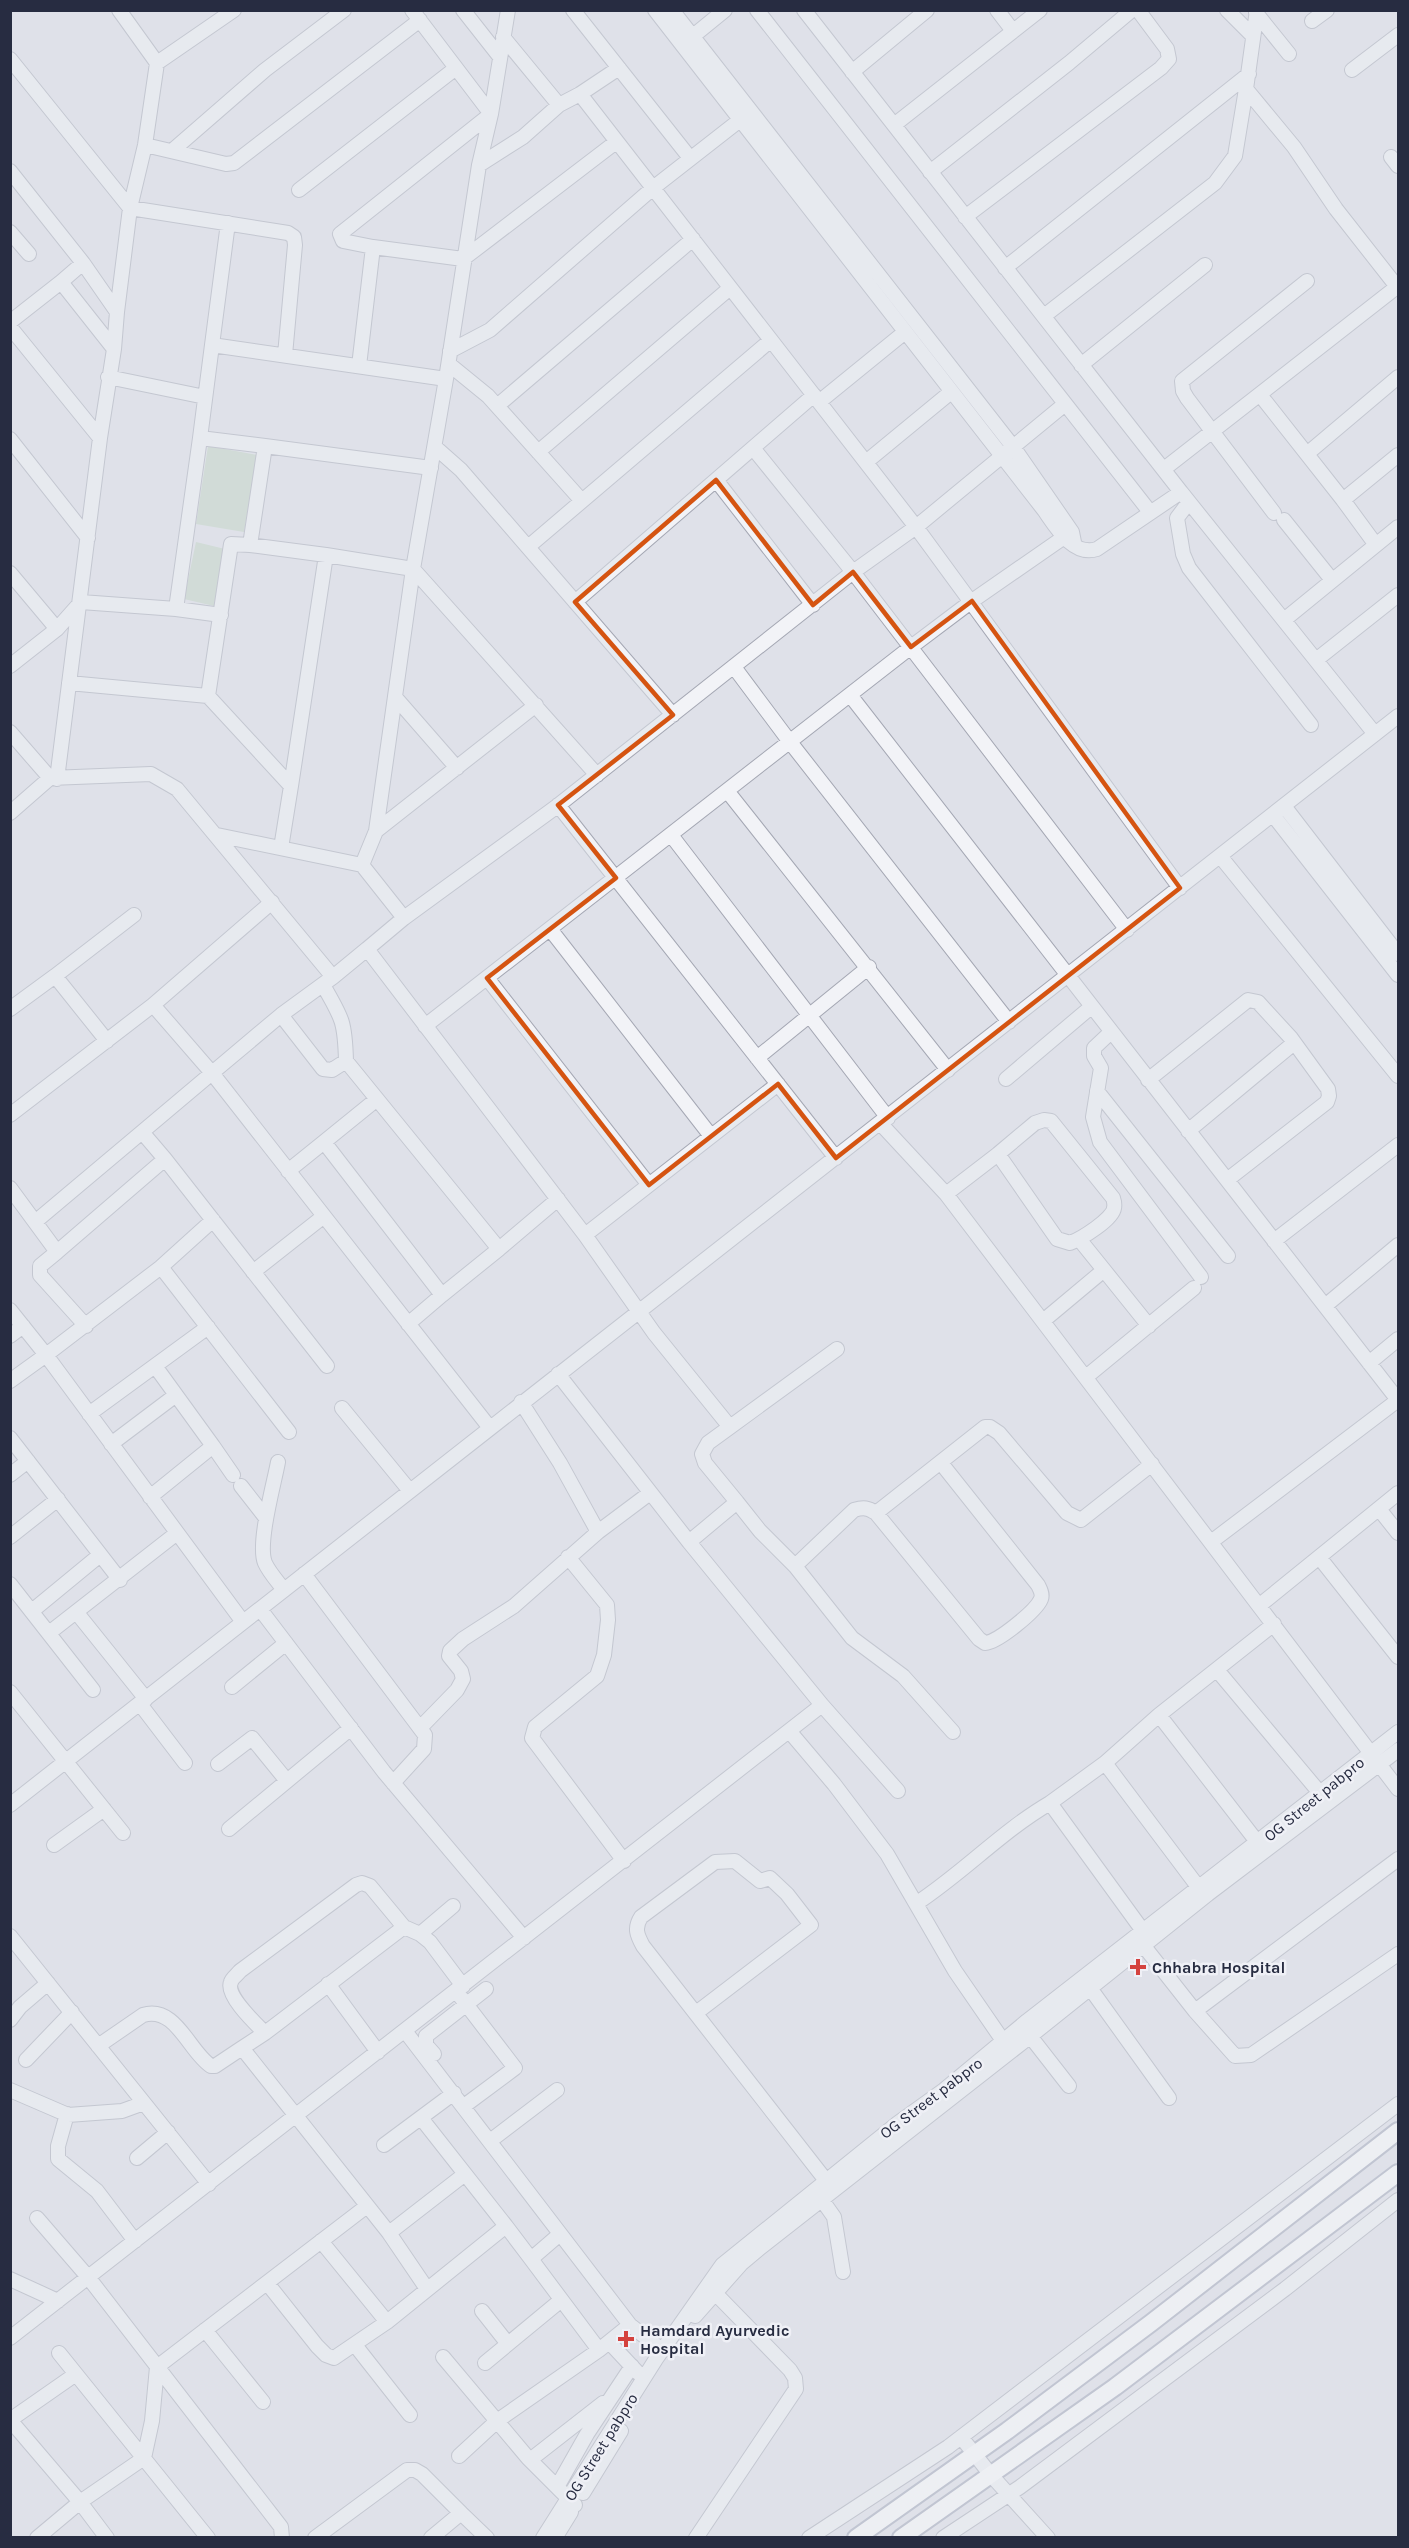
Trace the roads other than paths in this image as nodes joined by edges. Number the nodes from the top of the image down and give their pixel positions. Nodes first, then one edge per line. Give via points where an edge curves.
1 (119, 10) edge
2 (234, 10) edge
3 (344, 10) edge
4 (463, 10) edge
5 (508, 10) edge
6 (573, 10) edge
7 (655, 10) edge
8 (672, 10) edge
9 (725, 10) edge
10 (757, 10) edge
11 (927, 10) edge
12 (997, 10) edge
13 (1040, 10) edge
14 (1132, 10) edge
15 (1138, 10) edge
16 (1227, 10) edge
17 (1327, 10) edge
18 (804, 11) edge
19 (1256, 12) edge
20 (416, 15) edge
21 (1312, 21) dead end
22 (1013, 31) junction
23 (1398, 35) edge
24 (1253, 36) junction
25 (503, 37) junction
26 (687, 41) junction
27 (1289, 54) dead end
28 (500, 57) junction
29 (10, 59) edge
30 (158, 63) junction
31 (456, 68) junction
32 (619, 68) junction
33 (1352, 70) dead end
34 (852, 72) junction
35 (1249, 74) junction
36 (1246, 89) junction
37 (580, 94) junction
38 (559, 105) junction
39 (491, 114) junction
40 (740, 120) junction
41 (894, 125) junction
42 (616, 142) junction
43 (145, 145) junction
44 (173, 150) junction
45 (690, 158) junction
46 (479, 165) junction
47 (10, 171) edge
48 (930, 172) junction
49 (653, 188) junction
50 (299, 190) dead end
51 (130, 208) junction
52 (966, 217) junction
53 (228, 224) junction
54 (10, 232) edge
55 (693, 239) junction
56 (373, 248) junction
57 (29, 254) dead end
58 (463, 259) junction
59 (83, 263) junction
60 (1205, 265) dead end
61 (1005, 268) junction
62 (1307, 281) dead end
63 (61, 282) junction
64 (1398, 287) edge
65 (730, 288) junction
66 (117, 312) junction
67 (1044, 316) junction
68 (10, 322) edge
69 (10, 327) edge
70 (905, 333) junction
71 (771, 340) junction
72 (212, 345) junction
73 (114, 349) junction
74 (285, 355) junction
75 (449, 365) junction
76 (1081, 365) junction
77 (359, 366) junction
78 (108, 377) junction
79 (1398, 377) edge
80 (951, 392) junction
81 (1261, 396) junction
82 (205, 397) junction
83 (817, 399) junction
84 (1065, 404) junction
85 (497, 406) junction
86 (1212, 433) junction
87 (100, 438) junction
88 (200, 438) junction
89 (10, 440) edge
90 (265, 446) junction
91 (435, 447) junction
92 (753, 448) junction
93 (1014, 448) junction
94 (538, 452) junction
95 (1308, 453) junction
96 (1398, 455) edge
97 (1002, 457) junction
98 (866, 462) junction
99 (431, 468) junction
100 (1164, 470) junction
101 (716, 480) junction
102 (1185, 497) junction
103 (1343, 500) junction
104 (582, 501) junction
105 (1150, 512) junction
106 (916, 527) junction
107 (1398, 527) edge
108 (88, 538) junction
109 (1070, 538) junction
110 (250, 545) junction
111 (1376, 545) junction
112 (528, 547) junction
113 (326, 555) junction
114 (412, 569) junction
115 (853, 572) junction
116 (10, 573) edge
117 (1332, 580) junction
118 (1398, 595) edge
119 (972, 601) junction
120 (81, 602) junction
121 (575, 602) junction
122 (813, 605) junction
123 (176, 609) junction
124 (221, 615) junction
125 (1284, 620) junction
126 (57, 629) junction
127 (911, 647) junction
128 (1316, 660) junction
129 (10, 666) edge
130 (734, 667) junction
131 (69, 683) junction
132 (850, 695) junction
133 (208, 696) junction
134 (395, 698) junction
135 (536, 705) junction
136 (673, 715) junction
137 (1398, 716) edge
138 (1311, 725) dead end
139 (10, 732) edge
140 (1375, 734) junction
141 (790, 742) junction
142 (457, 768) junction
143 (597, 775) junction
144 (54, 778) junction
145 (291, 786) junction
146 (728, 792) junction
147 (558, 805) junction
148 (1279, 811) junction
149 (10, 813) edge
150 (376, 831) junction
151 (217, 835) junction
152 (671, 835) junction
153 (281, 848) junction
154 (1220, 856) junction
155 (362, 865) junction
156 (616, 878) junction
157 (1180, 888) junction
158 (272, 902) junction
159 (134, 915) dead end
160 (404, 918) junction
161 (550, 929) junction
162 (1127, 930) junction
163 (367, 950) junction
164 (1398, 954) edge
165 (869, 968) junction
166 (1398, 975) edge
167 (55, 976) junction
168 (1067, 977) junction
169 (487, 978) junction
170 (328, 981) junction
171 (153, 1005) junction
172 (1092, 1007) junction
173 (10, 1009) edge
174 (809, 1015) junction
175 (281, 1016) junction
176 (1009, 1022) junction
177 (425, 1026) junction
178 (1111, 1032) junction
179 (107, 1041) junction
180 (1294, 1043) junction
181 (757, 1058) junction
182 (346, 1062) junction
183 (948, 1070) junction
184 (212, 1073) junction
185 (1398, 1076) edge
186 (1006, 1079) dead end
187 (1148, 1080) junction
188 (778, 1084) junction
189 (1097, 1091) junction
190 (377, 1100) junction
191 (10, 1114) edge
192 (884, 1120) junction
193 (1188, 1131) junction
194 (142, 1132) junction
195 (711, 1136) junction
196 (324, 1142) junction
197 (1398, 1145) edge
198 (998, 1154) junction
199 (836, 1158) junction
200 (165, 1159) junction
201 (288, 1171) junction
202 (1227, 1180) junction
203 (649, 1185) junction
204 (10, 1188) edge
205 (946, 1194) junction
206 (558, 1199) junction
207 (324, 1216) junction
208 (213, 1220) junction
209 (34, 1222) junction
210 (585, 1235) junction
211 (1079, 1239) junction
212 (1274, 1241) junction
213 (1398, 1245) edge
214 (499, 1249) junction
215 (57, 1252) junction
216 (1228, 1256) dead end
217 (161, 1267) junction
218 (1104, 1270) junction
219 (253, 1272) junction
220 (442, 1295) junction
221 (1325, 1306) junction
222 (10, 1310) edge
223 (638, 1311) junction
224 (1043, 1321) junction
225 (408, 1324) junction
226 (23, 1326) junction
227 (86, 1326) junction
228 (1149, 1326) junction
229 (208, 1327) junction
230 (10, 1336) edge
231 (1398, 1339) edge
232 (837, 1348) dead end
233 (46, 1355) junction
234 (1369, 1363) junction
235 (155, 1366) junction
236 (327, 1366) dead end
237 (558, 1374) junction
238 (1086, 1377) junction
239 (10, 1382) edge
240 (176, 1395) junction
241 (1398, 1400) edge
242 (521, 1402) junction
243 (342, 1408) dead end
244 (89, 1414) junction
245 (730, 1427) junction
246 (490, 1428) junction
247 (289, 1432) dead end
248 (10, 1438) edge
249 (111, 1444) junction
250 (213, 1446) junction
251 (28, 1461) junction
252 (278, 1462) dead end
253 (941, 1463) junction
254 (1152, 1464) junction
255 (10, 1475) edge
256 (410, 1491) junction
257 (650, 1492) junction
258 (1398, 1493) edge
259 (150, 1497) junction
260 (58, 1499) junction
261 (737, 1502) junction
262 (1378, 1509) junction
263 (876, 1513) junction
264 (266, 1518) junction
265 (598, 1532) junction
266 (177, 1533) junction
267 (1398, 1533) edge
268 (10, 1538) edge
269 (689, 1542) junction
270 (1211, 1542) junction
271 (100, 1555) junction
272 (568, 1557) junction
273 (1319, 1557) junction
274 (795, 1566) junction
275 (304, 1574) junction
276 (120, 1580) junction
277 (10, 1584) edge
278 (284, 1590) junction
279 (1260, 1605) junction
280 (260, 1609) junction
281 (32, 1611) junction
282 (77, 1613) junction
283 (243, 1622) junction
284 (1274, 1624) junction
285 (49, 1634) junction
286 (286, 1643) junction
287 (1398, 1657) edge
288 (1217, 1670) junction
289 (232, 1687) dead end
290 (93, 1690) dead end
291 (10, 1692) edge
292 (143, 1701) junction
293 (822, 1705) junction
294 (1159, 1715) junction
295 (351, 1728) junction
296 (420, 1728) junction
297 (789, 1732) junction
298 (953, 1732) dead end
299 (1398, 1732) edge
300 (1398, 1750) edge
301 (1372, 1752) junction
302 (65, 1762) junction
303 (185, 1763) dead end
304 (1105, 1763) junction
305 (218, 1764) dead end
306 (1381, 1764) junction
307 (287, 1781) junction
308 (393, 1783) junction
309 (1398, 1789) edge
310 (898, 1791) dead end
311 (1320, 1793) junction
312 (1050, 1803) junction
313 (10, 1804) edge
314 (104, 1809) junction
315 (229, 1828) dead end
316 (123, 1833) dead end
317 (1258, 1843) junction
318 (54, 1845) dead end
319 (1398, 1859) edge
320 (624, 1861) junction
321 (1199, 1888) junction
322 (917, 1903) junction
323 (453, 1906) dead end
324 (404, 1927) junction
325 (420, 1934) junction
326 (11, 1936) edge
327 (524, 1938) junction
328 (1143, 1938) junction
329 (1398, 1954) edge
330 (48, 1983) junction
331 (328, 1984) junction
332 (1090, 1988) junction
333 (459, 1989) junction
334 (486, 1989) dead end
335 (466, 2005) junction
336 (1195, 2011) junction
337 (72, 2012) junction
338 (696, 2013) junction
339 (10, 2020) edge
340 (405, 2031) junction
341 (265, 2033) junction
342 (1030, 2036) junction
343 (98, 2046) junction
344 (1007, 2047) junction
345 (242, 2048) junction
346 (378, 2052) junction
347 (26, 2060) dead end
348 (1069, 2086) dead end
349 (10, 2090) edge
350 (557, 2090) dead end
351 (454, 2093) junction
352 (1170, 2098) dead end
353 (144, 2103) junction
354 (468, 2104) junction
355 (1398, 2104) edge
356 (67, 2114) junction
357 (297, 2115) junction
358 (421, 2118) junction
359 (1398, 2131) edge
360 (168, 2132) junction
361 (490, 2141) junction
362 (384, 2145) dead end
363 (137, 2158) dead end
364 (465, 2174) junction
365 (1398, 2174) edge
366 (209, 2184) junction
367 (830, 2186) junction
368 (822, 2200) junction
369 (1398, 2200) edge
370 (367, 2205) junction
371 (37, 2218) dead end
372 (506, 2226) junction
373 (389, 2233) junction
374 (560, 2234) junction
375 (135, 2241) junction
376 (321, 2241) junction
377 (531, 2259) junction
378 (843, 2272) dead end
379 (88, 2277) junction
380 (10, 2279) edge
381 (267, 2283) junction
382 (427, 2289) junction
383 (715, 2293) junction
384 (58, 2301) junction
385 (560, 2301) junction
386 (482, 2311) dead end
387 (387, 2322) junction
388 (630, 2325) junction
389 (205, 2330) junction
390 (10, 2338) edge
391 (508, 2344) junction
392 (355, 2345) junction
393 (604, 2346) junction
394 (662, 2349) junction
395 (59, 2353) dead end
396 (443, 2357) dead end
397 (485, 2363) dead end
398 (632, 2366) junction
399 (157, 2367) junction
400 (76, 2374) junction
401 (644, 2378) junction
402 (612, 2396) junction
403 (263, 2402) dead end
404 (410, 2415) dead end
405 (10, 2420) edge
406 (497, 2421) junction
407 (961, 2437) junction
408 (974, 2454) junction
409 (459, 2456) dead end
410 (144, 2458) junction
411 (530, 2460) junction
412 (991, 2475) junction
413 (557, 2487) junction
414 (1008, 2495) junction
415 (80, 2502) junction
416 (572, 2503) junction
417 (461, 2513) junction
418 (37, 2538) edge
419 (107, 2538) edge
420 (208, 2538) edge
421 (282, 2538) edge
422 (315, 2538) edge
423 (431, 2538) edge
424 (487, 2538) edge
425 (543, 2538) edge
426 (555, 2538) edge
427 (696, 2538) edge
428 (809, 2538) edge
429 (856, 2538) edge
430 (901, 2538) edge
431 (943, 2538) edge
432 (1048, 2538) edge

1 - 30 street
2 - 30 street
3 - 44 street via 265,70
4 - 28 street
5 - 25 street
6 - 32 street
7 - 26 street
8 - 26 street
9 - 26 street
10 - 84 street
11 - 34 street
12 - 22 street
13 - 22 street
14 - 48 street
15 - 52 street via 1167,49 1169,59
16 - 24 street
17 - 21 street
18 - 34 street
19 - 24 street
19 - 27 street
20 - 31 street
20 - 44 street via 241,159 226,164
22 - 41 street
23 - 33 street
24 - 35 street
25 - 28 street
25 - 38 street
26 - 40 street
26 - 93 street
28 - 39 street
29 - 51 street
30 - 43 street
31 - 39 street
31 - 50 street
32 - 37 street
32 - 45 street
34 - 41 street
35 - 36 street
35 - 61 street
36 - 64 street
36 - 67 street via 1234,156 1221,176
37 - 38 street
37 - 42 street
38 - 46 street via 523,137
39 - 46 street
39 - 56 street via 340,234 342,241
40 - 45 street
40 - 70 street
41 - 48 street
42 - 49 street
42 - 58 street
43 - 44 street
43 - 51 street
45 - 49 street
46 - 58 street
47 - 59 street
48 - 52 street
49 - 55 street
49 - 75 street
51 - 53 street
51 - 66 street
52 - 61 street
53 - 72 street
53 - 74 street via 294,237
54 - 57 street
55 - 65 street
55 - 85 street
56 - 58 street
56 - 77 street
58 - 75 street
59 - 63 street
59 - 66 street
60 - 76 street
61 - 67 street
62 - 86 street via 1182,381 1183,391
63 - 68 street
63 - 73 street
64 - 81 street
65 - 71 street
65 - 94 street
66 - 73 street
67 - 76 street
69 - 87 street
70 - 80 street
70 - 83 street
71 - 83 street
71 - 104 street
72 - 74 street
72 - 82 street
73 - 78 street
74 - 77 street
75 - 77 street
75 - 85 street
75 - 91 street
76 - 100 street
78 - 82 street
78 - 87 street
79 - 95 street
80 - 97 street
80 - 98 street
81 - 86 street
81 - 95 street
82 - 88 street
83 - 92 street
83 - 98 street
84 - 93 street
84 - 105 street
85 - 94 street
86 - 100 street
86 - 117 street
87 - 108 street
88 - 90 street
88 - 123 street
89 - 108 street
90 - 99 street
90 - 110 street
91 - 99 street
91 - 112 street via 461,470
92 - 101 street
92 - 115 street
93 - 97 street
93 - 109 street
94 - 104 street
95 - 103 street
96 - 103 street
97 - 106 street
97 - 109 street
98 - 106 street
99 - 114 street
100 - 102 street
101 - 121 street
101 - 122 street
102 - 105 street
102 - 125 street
102 - 138 street via 1177,518 1189,568
103 - 111 street
104 - 112 street
105 - 109 street via 1088,552
106 - 115 street
106 - 119 street
107 - 111 street
108 - 120 street
109 - 119 street
110 - 113 street
110 - 124 street via 231,544
111 - 117 street
112 - 121 street
113 - 114 street
113 - 145 street
114 - 134 street
114 - 135 street
115 - 122 street
115 - 127 street
116 - 126 street
117 - 125 street
118 - 128 street
119 - 127 street
119 - 157 street
120 - 123 street
120 - 126 street
120 - 131 street
121 - 136 street
122 - 130 street
123 - 124 street
124 - 133 street
125 - 128 street
126 - 129 street
127 - 132 street
127 - 162 street
128 - 140 street
130 - 136 street
130 - 141 street
131 - 133 street
131 - 144 street
132 - 141 street
132 - 168 street
133 - 145 street
134 - 142 street
134 - 150 street
135 - 142 street
135 - 143 street
136 - 143 street
137 - 140 street
139 - 144 street
140 - 148 street
141 - 146 street
141 - 176 street
142 - 150 street
143 - 147 street
144 - 149 street
144 - 151 street via 151,774 177,789
145 - 153 street
146 - 152 street
146 - 165 street
147 - 156 street
147 - 160 street
148 - 154 street
148 - 164 street
148 - 166 street
150 - 155 street
151 - 153 street
151 - 158 street
152 - 156 street
152 - 174 street
153 - 155 street
154 - 157 street
154 - 185 street
155 - 160 street
156 - 161 street
156 - 181 street
157 - 162 street
158 - 170 street
158 - 171 street
159 - 167 street
160 - 163 street
161 - 169 street
161 - 195 street
162 - 168 street
163 - 170 street
163 - 177 street
165 - 174 street
165 - 183 street
167 - 173 street
167 - 179 street
168 - 172 street
168 - 176 street
169 - 177 street
169 - 203 street
170 - 175 street
170 - 182 street via 345,1026
171 - 179 street
171 - 184 street
172 - 178 street
172 - 186 street
174 - 181 street
174 - 192 street
175 - 182 street via 323,1070
175 - 184 street
176 - 183 street
177 - 206 street
178 - 187 street
178 - 189 street via 1094,1048 1101,1068
179 - 191 street
180 - 187 street via 1258,1002 1248,1000
180 - 193 street
180 - 202 street via 1328,1089 1327,1102
181 - 188 street
182 - 190 street
183 - 192 street
184 - 194 street
184 - 201 street
187 - 193 street
188 - 195 street
188 - 199 street
189 - 216 street
189 - 228 street via 1093,1117 1100,1142 1198,1282
190 - 196 street
190 - 214 street
192 - 199 street
192 - 205 street
193 - 202 street
194 - 200 street
194 - 209 street
195 - 203 street
196 - 201 street
196 - 220 street
197 - 212 street
198 - 205 street
198 - 211 street via 1057,1239 1070,1243
198 - 211 street via 1035,1123 1051,1121 1113,1198 1111,1215
199 - 223 street
200 - 208 street
200 - 215 street
201 - 207 street
202 - 212 street
203 - 210 street
204 - 209 street
205 - 224 street
206 - 210 street
206 - 214 street
207 - 219 street
207 - 225 street
208 - 217 street
208 - 219 street
209 - 215 street
210 - 223 street
211 - 218 street
212 - 221 street
213 - 221 street
214 - 220 street
215 - 227 street via 40,1266 40,1275
217 - 227 street
217 - 229 street
218 - 224 street
218 - 228 street
219 - 236 street
220 - 225 street
221 - 234 street
222 - 226 street
223 - 237 street
223 - 245 street
224 - 238 street
225 - 246 street
226 - 230 street
226 - 233 street
227 - 233 street
228 - 238 street
229 - 235 street
229 - 247 street
231 - 234 street
232 - 245 street
233 - 239 street
233 - 244 street
234 - 241 street
235 - 240 street
235 - 244 street
237 - 242 street
237 - 257 street
238 - 254 street
240 - 249 street
240 - 250 street
241 - 270 street
242 - 246 street
242 - 265 street
243 - 256 street
244 - 249 street
245 - 261 street via 708,1443 702,1454
246 - 256 street
248 - 251 street
249 - 259 street
250 - 259 street
250 - 264 street
251 - 255 street
251 - 260 street
252 - 264 street
253 - 254 street via 990,1426 1067,1513 1081,1520
253 - 263 street
253 - 263 street via 1041,1593 1034,1608 1001,1637 993,1643 979,1638
254 - 270 street
256 - 275 street
257 - 265 street
257 - 269 street
258 - 262 street
259 - 266 street
260 - 268 street
260 - 271 street
261 - 269 street
261 - 274 street
262 - 267 street
262 - 273 street
263 - 274 street via 864,1507 854,1510
264 - 278 street via 266,1563
265 - 272 street
266 - 276 street
266 - 283 street
269 - 293 street
270 - 279 street
271 - 276 street
271 - 281 street
272 - 296 street via 514,1606 450,1651 463,1679
272 - 320 street via 607,1605 604,1655 597,1676 535,1727 531,1737
273 - 279 street
273 - 287 street
274 - 298 street via 852,1638 903,1676
275 - 278 street
275 - 296 street
276 - 282 street
277 - 281 street
278 - 280 street
279 - 284 street
280 - 283 street
280 - 286 street
281 - 285 street
282 - 285 street
282 - 292 street
283 - 292 street
284 - 288 street
284 - 301 street
285 - 290 street
286 - 289 street
286 - 295 street
288 - 294 street
288 - 311 street
291 - 302 street
292 - 302 street
292 - 303 street
293 - 297 street
293 - 310 street
294 - 304 street
294 - 317 street
295 - 307 street
295 - 308 street
296 - 308 street via 425,1736 424,1749
297 - 320 street
297 - 322 street via 887,1854
299 - 301 street, OG Street pabpro
300 - 306 street, OG Street pabpro
301 - 306 street
301 - 311 street, OG Street pabpro
302 - 313 street
302 - 314 street
304 - 312 street
304 - 321 street
305 - 307 street via 252,1738
306 - 309 street
306 - 328 street, OG Street pabpro
307 - 315 street
308 - 327 street
311 - 317 street, OG Street pabpro
312 - 322 street
312 - 328 street
314 - 316 street
314 - 318 street
317 - 321 street, OG Street pabpro
319 - 336 street
320 - 327 street
321 - 328 street, OG Street pabpro
322 - 344 street via 955,1971
323 - 325 street
324 - 325 street
324 - 331 street
324 - 341 street via 370,1886 362,1883 240,1971 231,1981 230,1991
325 - 333 street via 430,1942
326 - 330 street
327 - 333 street
328 - 332 street, OG Street pabpro
328 - 336 street
328 - 344 street, OG Street pabpro
329 - 336 street via 1251,2055 1235,2056
330 - 337 street
330 - 339 street
331 - 341 street
331 - 346 street
332 - 342 street, OG Street pabpro
332 - 352 street
333 - 335 street
333 - 340 street
334 - 335 street
335 - 354 street via 425,2039
335 - 354 street via 515,2068
337 - 343 street
337 - 347 street
338 - 338 street via 643,1946 637,1924 710,1864 735,1861 760,1881 770,1878 811,1925
338 - 367 street
340 - 346 street
340 - 351 street
341 - 345 street
342 - 344 street, OG Street pabpro
342 - 348 street
343 - 345 street via 142,2015 157,2013 171,2022 211,2066
343 - 353 street
344 - 367 street, OG Street pabpro
345 - 357 street
346 - 357 street
349 - 356 street
350 - 361 street
351 - 354 street
351 - 358 street
353 - 356 street via 122,2111
353 - 360 street
354 - 361 street
355 - 407 street
356 - 375 street via 58,2159 97,2191
357 - 366 street
357 - 370 street
358 - 362 street
358 - 364 street
359 - 408 main road via 1151,2323
360 - 363 street
360 - 366 street
361 - 374 street
364 - 372 street
364 - 373 street
365 - 412 main road
366 - 375 street
367 - 368 street, OG Street pabpro
367 - 394 street, OG Street pabpro via 723,2265
368 - 378 street via 834,2217
368 - 383 street, OG Street pabpro via 760,2248
369 - 414 street
370 - 373 street
370 - 376 street
371 - 379 street
372 - 377 street
372 - 382 street
373 - 382 street
374 - 377 street
374 - 388 street
375 - 379 street
376 - 381 street
376 - 387 street
377 - 385 street
379 - 384 street
379 - 399 street
380 - 384 street
381 - 389 street
381 - 392 street via 326,2355 334,2358
382 - 387 street
383 - 416 street, OG Street pabpro via 653,2378
383 - 427 street via 790,2370 796,2389
384 - 390 street
385 - 391 street
385 - 393 street
386 - 391 street
387 - 392 street
388 - 393 street
388 - 394 street
389 - 399 street
389 - 403 street
391 - 397 street
392 - 404 street
393 - 398 street
393 - 406 street
394 - 401 street, OG Street pabpro
395 - 400 street
396 - 406 street
398 - 401 street
398 - 402 street
399 - 410 street
399 - 421 street via 282,2527
400 - 405 street
400 - 410 street
401 - 416 street, OG Street pabpro
402 - 411 street
402 - 413 street
405 - 415 street
406 - 409 street
406 - 411 street
407 - 408 street
407 - 428 street
408 - 412 street
408 - 429 main road
410 - 415 street
410 - 420 street
411 - 413 street
412 - 414 street
412 - 430 main road
413 - 416 street
414 - 431 street
414 - 432 street
415 - 418 street
415 - 419 street
416 - 425 street, OG Street pabpro
416 - 426 street, OG Street pabpro
417 - 422 street via 422,2474 406,2470
417 - 423 street
417 - 424 street

